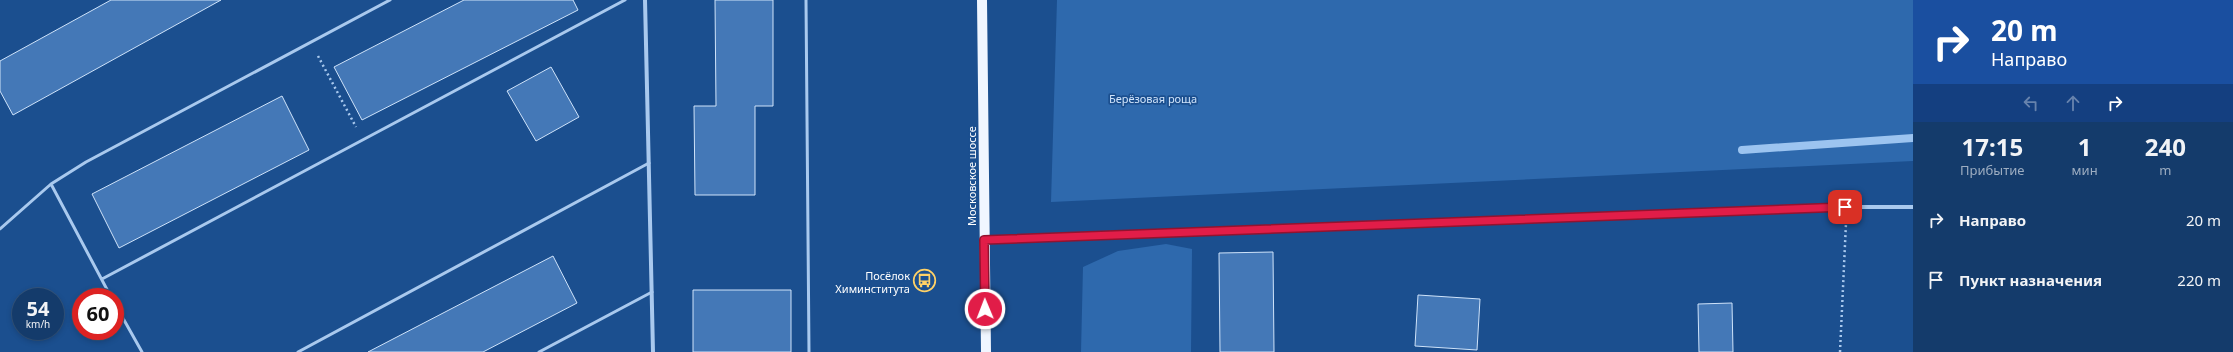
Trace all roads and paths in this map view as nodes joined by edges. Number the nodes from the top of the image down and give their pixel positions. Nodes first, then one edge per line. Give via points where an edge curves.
1 (390, 0) edge
2 (625, 0) edge
3 (645, 0) edge
4 (806, 0) edge
5 (982, 0) edge
6 (311, 43) junction
7 (363, 141) junction
8 (649, 162) junction
9 (51, 184) junction
10 (1845, 207) junction
11 (1913, 207) edge
12 (0, 229) edge
13 (984, 240) junction
14 (102, 279) junction
15 (106, 288) edge
16 (652, 292) junction
17 (124, 320) edge
18 (142, 352) edge
19 (298, 352) edge
20 (539, 352) edge
21 (653, 352) edge
22 (809, 352) edge
23 (986, 352) edge
24 (1840, 352) edge

1 - 6 lane
2 - 7 lane
3 - 8 street
4 - 22 lane
5 - 13 main road, Московское шоссе
6 - 7 path
6 - 9 lane via 86,162
7 - 14 lane
8 - 16 street
8 - 19 lane
9 - 12 lane
9 - 14 lane
10 - 11 street
10 - 13 street
10 - 24 path
13 - 23 main road, Московское шоссе
14 - 15 lane
16 - 20 lane
16 - 21 street
17 - 18 lane

